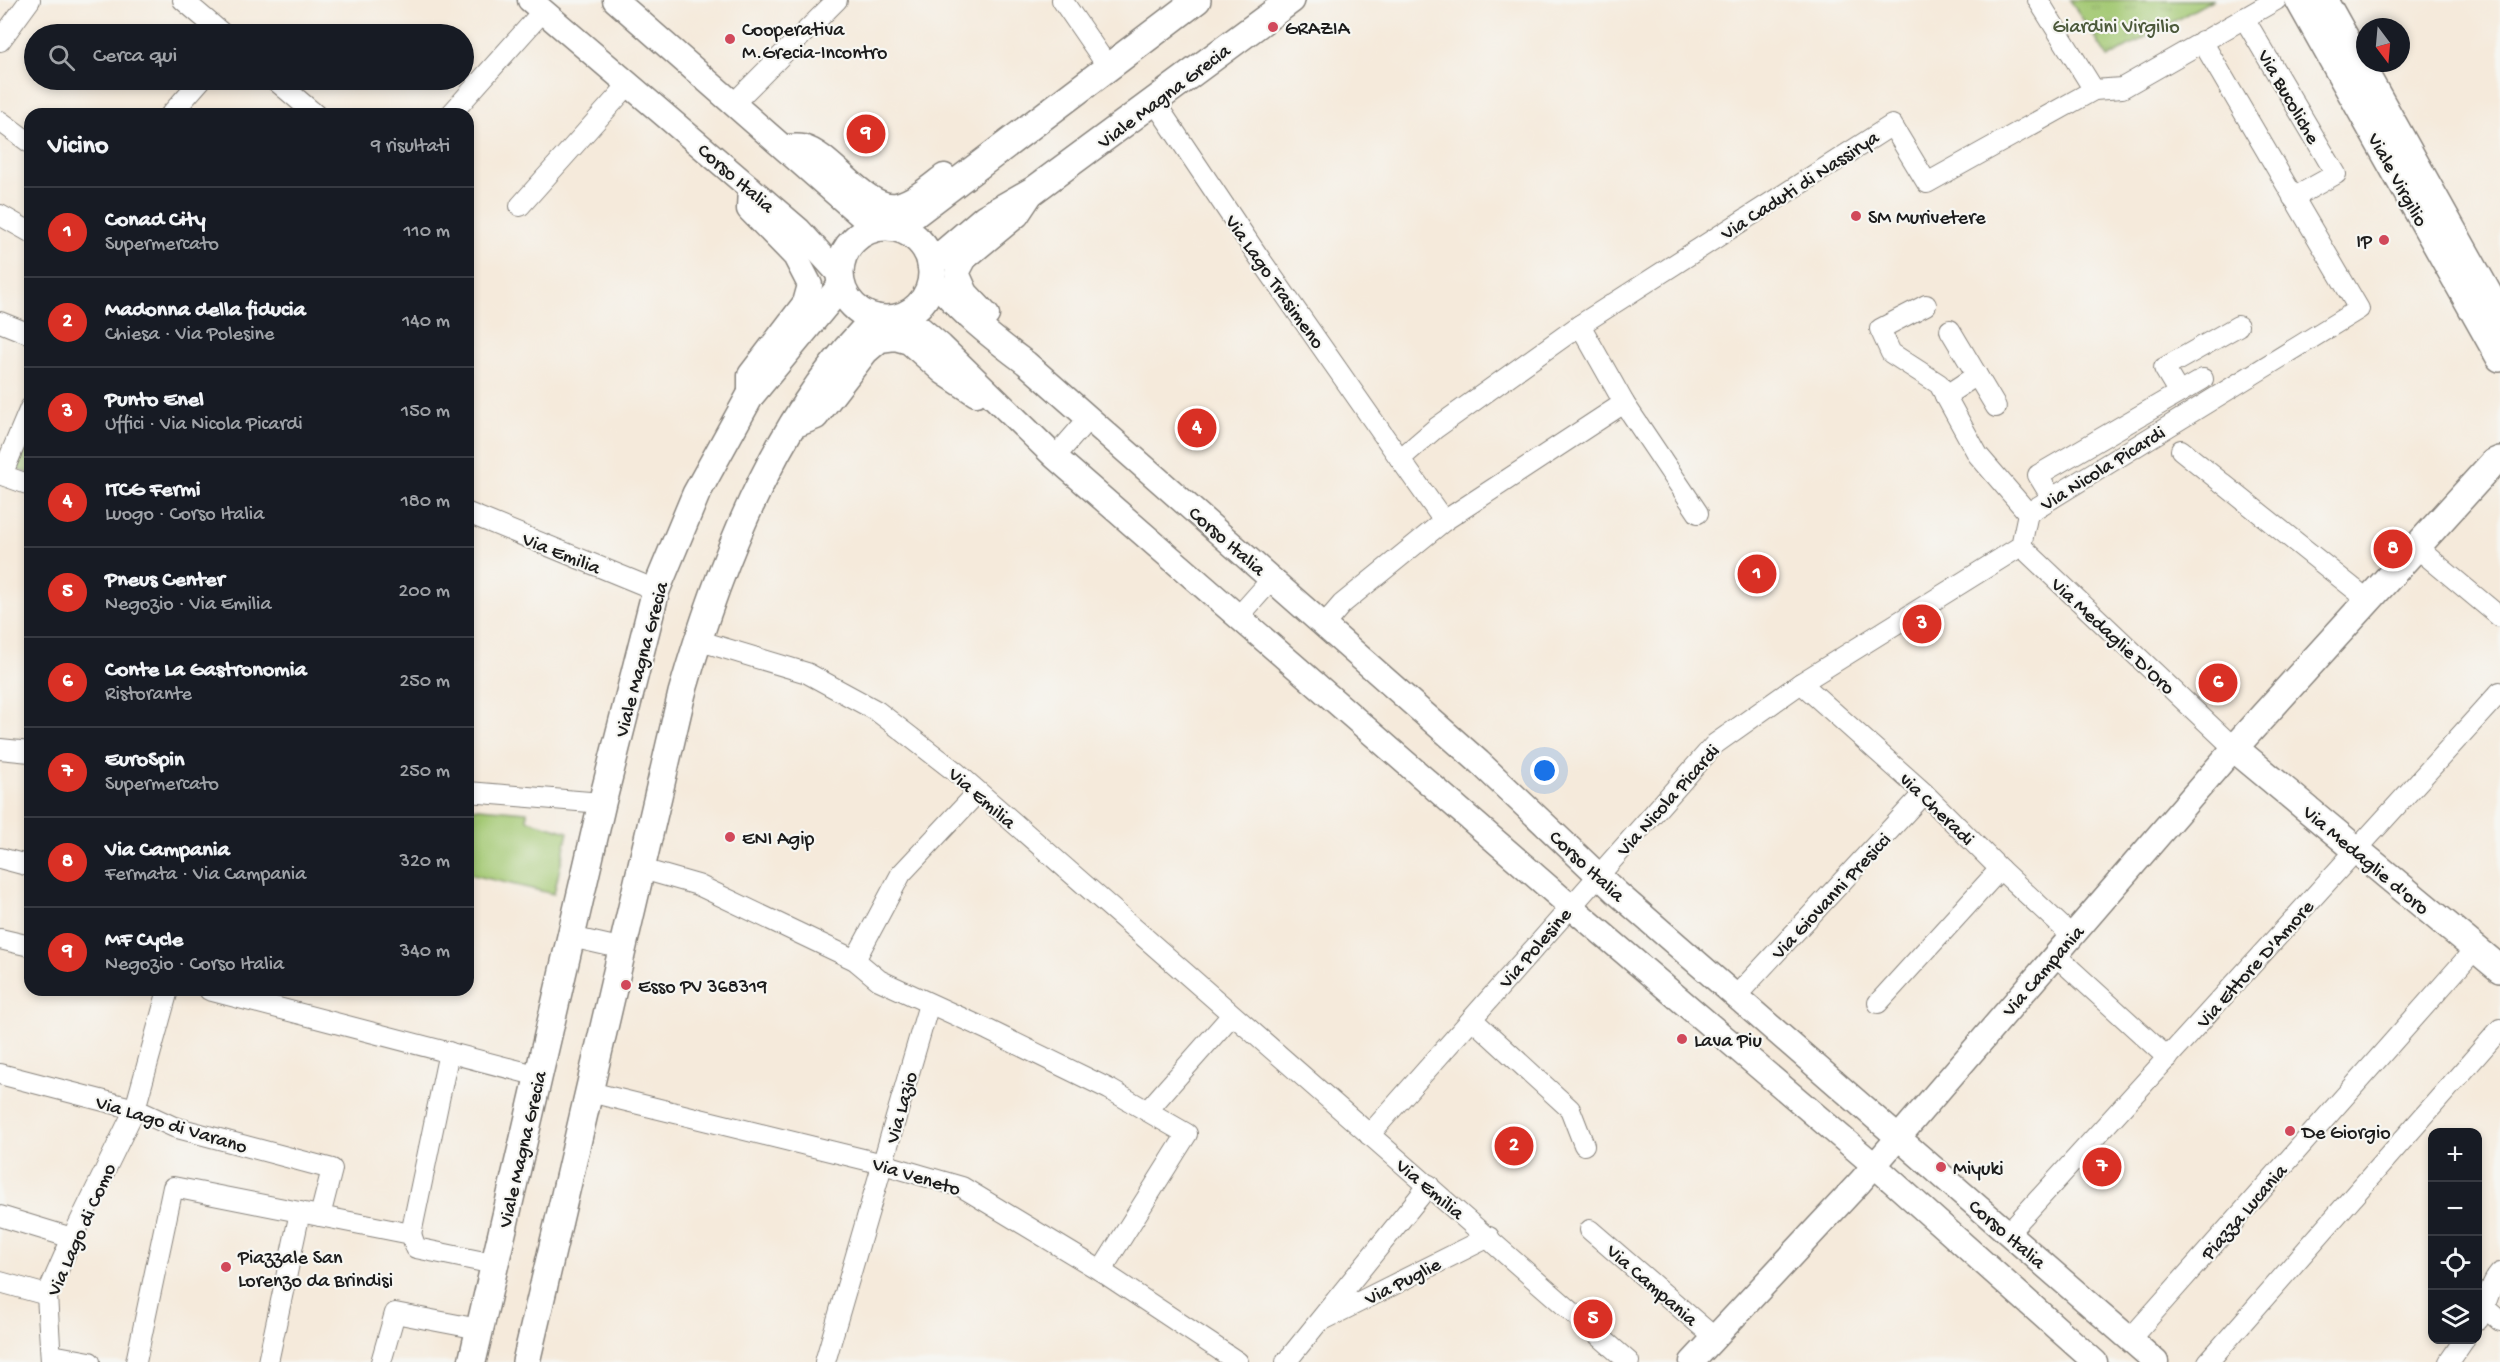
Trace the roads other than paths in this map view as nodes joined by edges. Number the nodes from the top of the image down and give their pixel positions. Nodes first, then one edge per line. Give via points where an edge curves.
1 (30, 0) edge
2 (183, 0) edge
3 (615, 0) edge
4 (837, 0) edge
5 (1062, 0) edge
6 (1197, 0) edge
7 (1291, 0) edge
8 (2038, 0) edge
9 (2276, 0) edge
10 (2298, 0) edge
11 (2324, 0) edge
12 (537, 5) edge
13 (2244, 18) junction
14 (211, 24) edge
15 (0, 41) edge
16 (2202, 41) junction
17 (1108, 67) junction
18 (629, 84) junction
19 (474, 85) edge
20 (192, 90) edge
21 (287, 90) edge
22 (470, 90) edge
23 (2094, 90) junction
24 (1154, 101) junction
25 (733, 104) junction
26 (176, 108) edge
27 (308, 108) edge
28 (456, 108) edge
29 (0, 122) edge
30 (24, 139) edge
31 (750, 188) junction
32 (2294, 198) junction
33 (520, 206) dead end
34 (0, 215) edge
35 (883, 220) junction
36 (24, 229) edge
37 (940, 272) junction
38 (840, 280) junction
39 (1926, 305) dead end
40 (2500, 315) edge
41 (0, 322) edge
42 (1580, 325) junction
43 (884, 326) junction
44 (2238, 326) dead end
45 (1950, 330) dead end
46 (24, 332) edge
47 (2500, 358) edge
48 (1977, 375) junction
49 (2203, 379) dead end
50 (2179, 393) junction
51 (750, 396) junction
52 (1945, 396) junction
53 (1624, 403) junction
54 (1996, 407) dead end
55 (1089, 418) junction
56 (24, 422) edge
57 (2181, 450) dead end
58 (1055, 457) junction
59 (1400, 459) junction
60 (2498, 459) edge
61 (1, 478) edge
62 (24, 484) edge
63 (2052, 498) junction
64 (1698, 513) dead end
65 (2028, 513) junction
66 (474, 515) edge
67 (1444, 522) junction
68 (2021, 546) junction
69 (2416, 547) junction
70 (1272, 579) junction
71 (656, 590) junction
72 (2368, 600) junction
73 (1240, 615) junction
74 (2500, 617) edge
75 (1323, 626) junction
76 (697, 640) junction
77 (1801, 683) junction
78 (2500, 692) edge
79 (2234, 748) junction
80 (0, 749) edge
81 (24, 751) edge
82 (474, 792) edge
83 (978, 792) junction
84 (1924, 793) junction
85 (602, 803) junction
86 (2356, 850) junction
87 (0, 858) edge
88 (24, 864) edge
89 (642, 869) junction
90 (2000, 869) junction
91 (1598, 875) junction
92 (1570, 906) junction
93 (2072, 936) junction
94 (571, 937) junction
95 (0, 939) edge
96 (24, 945) edge
97 (624, 949) junction
98 (2475, 949) junction
99 (2055, 955) junction
100 (855, 960) junction
101 (2500, 969) edge
102 (166, 996) edge
103 (231, 996) edge
104 (1736, 996) junction
105 (1878, 1003) dead end
106 (930, 1004) junction
107 (1232, 1015) junction
108 (1472, 1019) junction
109 (2500, 1029) edge
110 (449, 1052) junction
111 (2168, 1058) junction
112 (0, 1074) edge
113 (538, 1076) junction
114 (590, 1092) junction
115 (135, 1109) junction
116 (1148, 1110) junction
117 (1369, 1135) junction
118 (1897, 1137) junction
119 (1584, 1145) dead end
120 (884, 1164) junction
121 (1874, 1165) junction
122 (1429, 1185) junction
123 (300, 1212) junction
124 (0, 1216) edge
125 (320, 1216) junction
126 (1590, 1230) dead end
127 (2008, 1233) junction
128 (411, 1234) junction
129 (1489, 1237) junction
130 (72, 1238) junction
131 (494, 1264) junction
132 (1101, 1271) junction
133 (2500, 1273) edge
134 (0, 1282) edge
135 (47, 1295) junction
136 (2488, 1316) edge
137 (1316, 1324) junction
138 (479, 1329) junction
139 (1715, 1338) junction
140 (2130, 1339) junction
141 (2461, 1344) edge
142 (51, 1358) edge
143 (90, 1362) edge
144 (136, 1362) edge
145 (268, 1362) edge
146 (381, 1362) edge
147 (472, 1362) edge
148 (525, 1362) edge
149 (825, 1362) edge
150 (1238, 1362) edge
151 (1286, 1362) edge
152 (1629, 1362) edge
153 (1692, 1362) edge
154 (2095, 1362) edge
155 (2156, 1362) edge
156 (2208, 1362) edge
157 (2449, 1362) edge

1 - 15 street
2 - 14 street
3 - 25 street
4 - 25 street
5 - 17 street
6 - 17 main road
7 - 24 main road, Viale Magna Grecia
8 - 23 street
9 - 13 street
10 - 47 main road, Viale Virgilio
11 - 40 main road, Viale Virgilio
12 - 18 street, Corso Italia
12 - 19 street
13 - 16 street
13 - 32 street, Via Bucoliche via 2336,174
16 - 23 street via 2122,88
16 - 32 street
17 - 35 main road via 915,214
18 - 31 street, Corso Italia
18 - 33 street
20 - 26 street
21 - 27 street
22 - 28 street
23 - 42 street, Via Caduti di Nassirya via 1927,183 1892,125
24 - 37 main road, Viale Magna Grecia via 1034,190 990,214
24 - 59 street, Via Lago Trasimeno
25 - 35 street via 782,147
29 - 30 street
31 - 38 street, Corso Italia via 799,230
31 - 51 street, Viale Magna Grecia via 749,209 795,256 810,285 805,303 750,375
32 - 63 street, Via Nicola Picardi via 2359,309
34 - 36 street
35 - 37 main road via 924,246
35 - 38 main road via 849,245 842,259
37 - 43 main road via 920,304
37 - 55 street, Corso Italia via 950,300
38 - 43 main road via 860,312
38 - 51 main road, Viale Magna Grecia
39 - 52 street via 1880,329 1892,353 1939,384
41 - 46 street
42 - 53 street
42 - 59 street, Via Caduti di Nassirya
43 - 58 street, Corso Italia via 921,329
43 - 76 main road via 847,345 792,427 746,514
44 - 50 street via 2164,368
45 - 48 street
48 - 52 street
48 - 54 street
49 - 50 street
50 - 63 street via 2038,476
51 - 71 main road, Viale Magna Grecia via 696,494
52 - 65 street via 1978,455
53 - 64 street
53 - 67 street
55 - 58 street
55 - 70 street, Corso Italia
56 - 61 street
57 - 72 street
58 - 73 street, Corso Italia
59 - 67 street
60 - 69 main road, Via Campania
61 - 62 street
63 - 65 street, Via Nicola Picardi
65 - 68 street, Via Nicola Picardi
66 - 71 street, Via Emilia
67 - 75 street via 1342,604
68 - 77 street, Via Nicola Picardi
68 - 79 street, Via Medaglie D'Oro
69 - 72 main road, Via Campania
69 - 74 street
70 - 73 street
70 - 75 street, Corso Italia
71 - 85 main road, Viale Magna Grecia
72 - 79 main road, Via Campania
73 - 92 street, Corso Italia
75 - 91 street, Corso Italia via 1479,762
76 - 83 street, Via Emilia via 807,673 877,711
76 - 89 main road
77 - 84 street, via Cheradi
77 - 91 street, Via Nicola Picardi via 1714,744
78 - 86 street, Via Ettore D'Amore
79 - 86 main road, Via Medaglie d'oro
79 - 93 street, Via Campania
80 - 81 street
82 - 85 street
83 - 100 street via 901,874
83 - 107 street, Via Emilia
84 - 90 street, via Cheradi
84 - 104 street, Via Giovanni Presicci
85 - 94 main road, Viale Magna Grecia
86 - 98 main road, Via Medaglie d'oro
86 - 111 street, Via Ettore D'Amore
87 - 88 street
89 - 97 main road
89 - 100 street via 698,885
90 - 93 street, via Cheradi
90 - 105 street
91 - 92 street, Via Polesine
91 - 104 street, Corso Italia
92 - 108 street, Via Polesine
92 - 121 street, Corso Italia
93 - 99 street, Via Campania
94 - 97 street
94 - 113 main road, Viale Magna Grecia
95 - 96 street
97 - 114 main road
98 - 101 main road, Via Medaglie d'oro
98 - 140 street, Piazza Lucania
99 - 111 street
99 - 118 street, Via Campania
100 - 106 street via 879,980
102 - 115 street, Via Lago di Como
103 - 110 street
104 - 118 street, Corso Italia
106 - 116 street
106 - 120 street, Via Lazio
107 - 116 street
107 - 117 street, Via Emilia
108 - 117 street, Via Polesine
108 - 119 street via 1570,1109
109 - 156 street
110 - 113 street
110 - 128 street
111 - 127 street, Via Ettore D'Amore
112 - 115 street, Via Lago di Varano
113 - 131 main road, Viale Magna Grecia
114 - 120 street, Via Veneto
114 - 148 main road
115 - 125 street, Via Lago di Varano via 174,1127 332,1169
115 - 130 street, Via Lago di Como
116 - 132 street via 1187,1134
117 - 122 street, Via Emilia
118 - 121 street, Via Campania
118 - 127 street, Corso Italia
120 - 132 street, Via Veneto via 962,1187
120 - 149 street, Via Lazio
121 - 139 street, Via Campania
121 - 154 street, Corso Italia
122 - 129 street, Via Emilia
122 - 137 street, Via Puglie
123 - 125 street
123 - 144 street via 173,1187
123 - 145 street
124 - 130 street
125 - 128 street
126 - 139 street, Via Campania
127 - 140 street, Corso Italia
128 - 131 street via 416,1248
129 - 137 street, Via Puglie
129 - 152 street, Via Emilia
130 - 135 street, Via Lago di Como
131 - 138 main road, Viale Magna Grecia
132 - 150 street, Via Veneto
133 - 136 street
134 - 135 street
135 - 142 street, Via Lago di Como
137 - 151 street, Via Puglie
138 - 146 street via 395,1313
138 - 147 main road, Viale Magna Grecia
139 - 153 street, Via Campania
140 - 155 street, Corso Italia
141 - 157 street
142 - 143 street, Via Lago di Como

